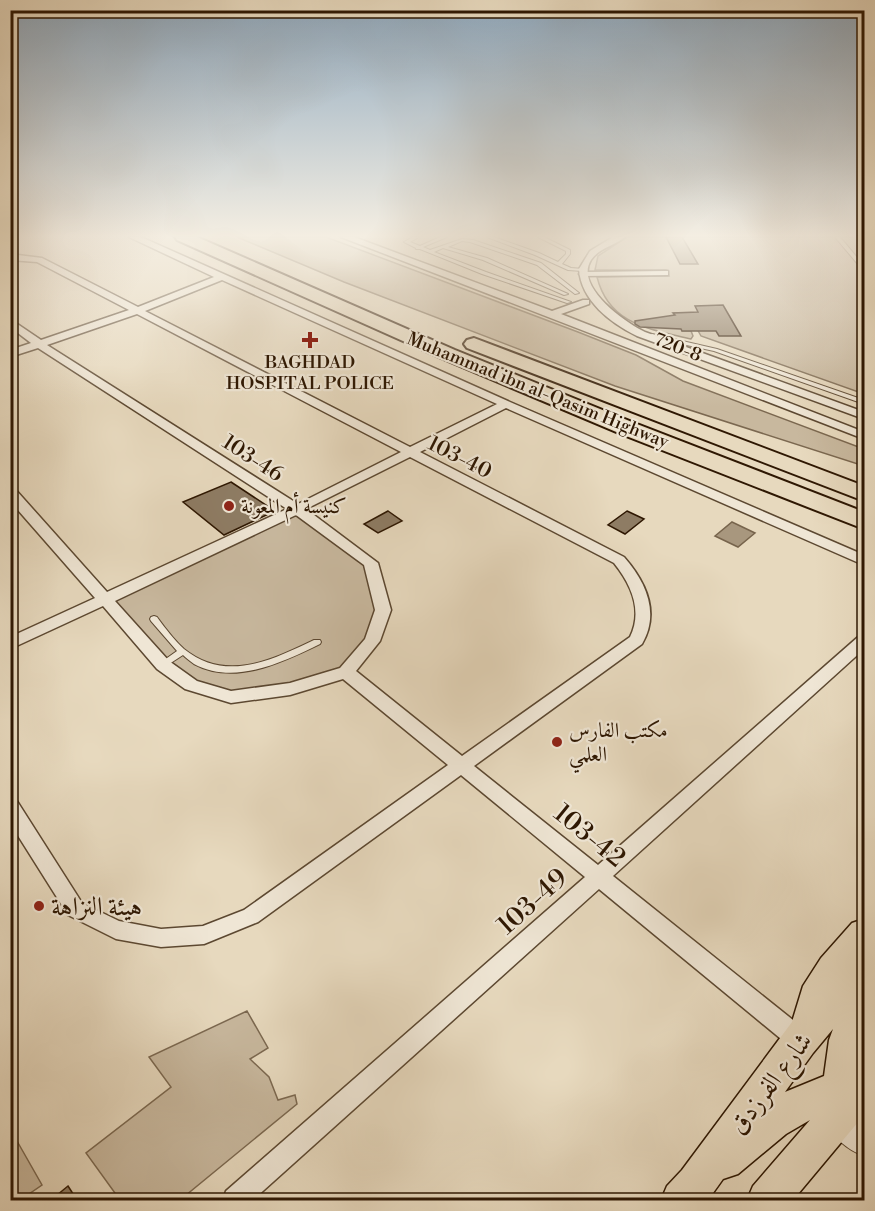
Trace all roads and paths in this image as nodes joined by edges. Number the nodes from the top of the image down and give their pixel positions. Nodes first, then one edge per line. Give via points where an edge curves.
1 (103, 294) edge
2 (181, 294) edge
3 (259, 294) edge
4 (311, 294) edge
5 (353, 294) edge
6 (497, 294) edge
7 (545, 294) edge
8 (588, 294) edge
9 (590, 300) junction
10 (569, 302) dead end
11 (137, 311) junction
12 (552, 314) junction
13 (10, 322) edge
14 (639, 333) junction
15 (39, 345) junction
16 (10, 354) edge
17 (864, 402) edge
18 (506, 404) junction
19 (650, 411) junction
20 (864, 416) edge
21 (629, 429) junction
22 (864, 436) edge
23 (409, 453) junction
24 (864, 483) edge
25 (10, 492) edge
26 (864, 494) edge
27 (297, 509) junction
28 (864, 520) edge
29 (864, 534) edge
30 (864, 560) edge
31 (107, 600) junction
32 (154, 620) dead end
33 (864, 641) edge
34 (316, 642) dead end
35 (10, 644) edge
36 (182, 652) junction
37 (163, 665) junction
38 (346, 672) junction
39 (462, 765) junction
40 (11, 807) edge
41 (599, 877) junction
42 (864, 934) edge
43 (864, 970) edge
44 (864, 1012) edge
45 (804, 1037) junction
46 (854, 1104) edge
47 (688, 1192) edge
48 (236, 1200) edge
49 (767, 1200) edge

1 - 11 street, 103-40
2 - 11 street
3 - 18 street
4 - 21 highway, Muhammad ibn al-Qasim Highway
5 - 19 highway, Muhammad ibn al-Qasim Highway
6 - 12 street, 720-8
7 - 10 lane
8 - 9 street
9 - 12 street
9 - 14 street, 720-8
11 - 15 street
11 - 23 street, 103-40
12 - 22 street, 720-8
13 - 15 street, 103-46
14 - 17 lane via 715,350
14 - 20 street, 720-8
15 - 16 street
15 - 27 street, 103-46
18 - 23 street
18 - 30 street
19 - 24 highway
19 - 26 highway, Muhammad ibn al-Qasim Highway
21 - 28 highway, Muhammad ibn al-Qasim Highway
21 - 29 highway
23 - 27 street
23 - 39 street, 103-40 via 619,560 629,570 644,609 643,630 636,640
25 - 31 street
27 - 31 street
27 - 38 street, 103-46 via 371,563 383,610 372,641
31 - 35 street
31 - 37 street
32 - 36 lane
33 - 41 street, 103-49
34 - 36 lane via 265,665 232,671 210,666
36 - 37 lane
37 - 38 street via 191,685 231,697 290,689
38 - 39 street, 103-42
39 - 40 street, 103-40 via 251,916 194,936 161,938 116,930 75,909
39 - 41 street, 103-42
41 - 45 street, 103-42
41 - 48 street, 103-49
42 - 45 main road via 832,969 815,998
43 - 45 main road, شارع الفرزدق
44 - 46 main road via 847,1040
45 - 47 main road, شارع الفرزدق
46 - 47 main road via 809,1099 774,1118
46 - 49 main road

